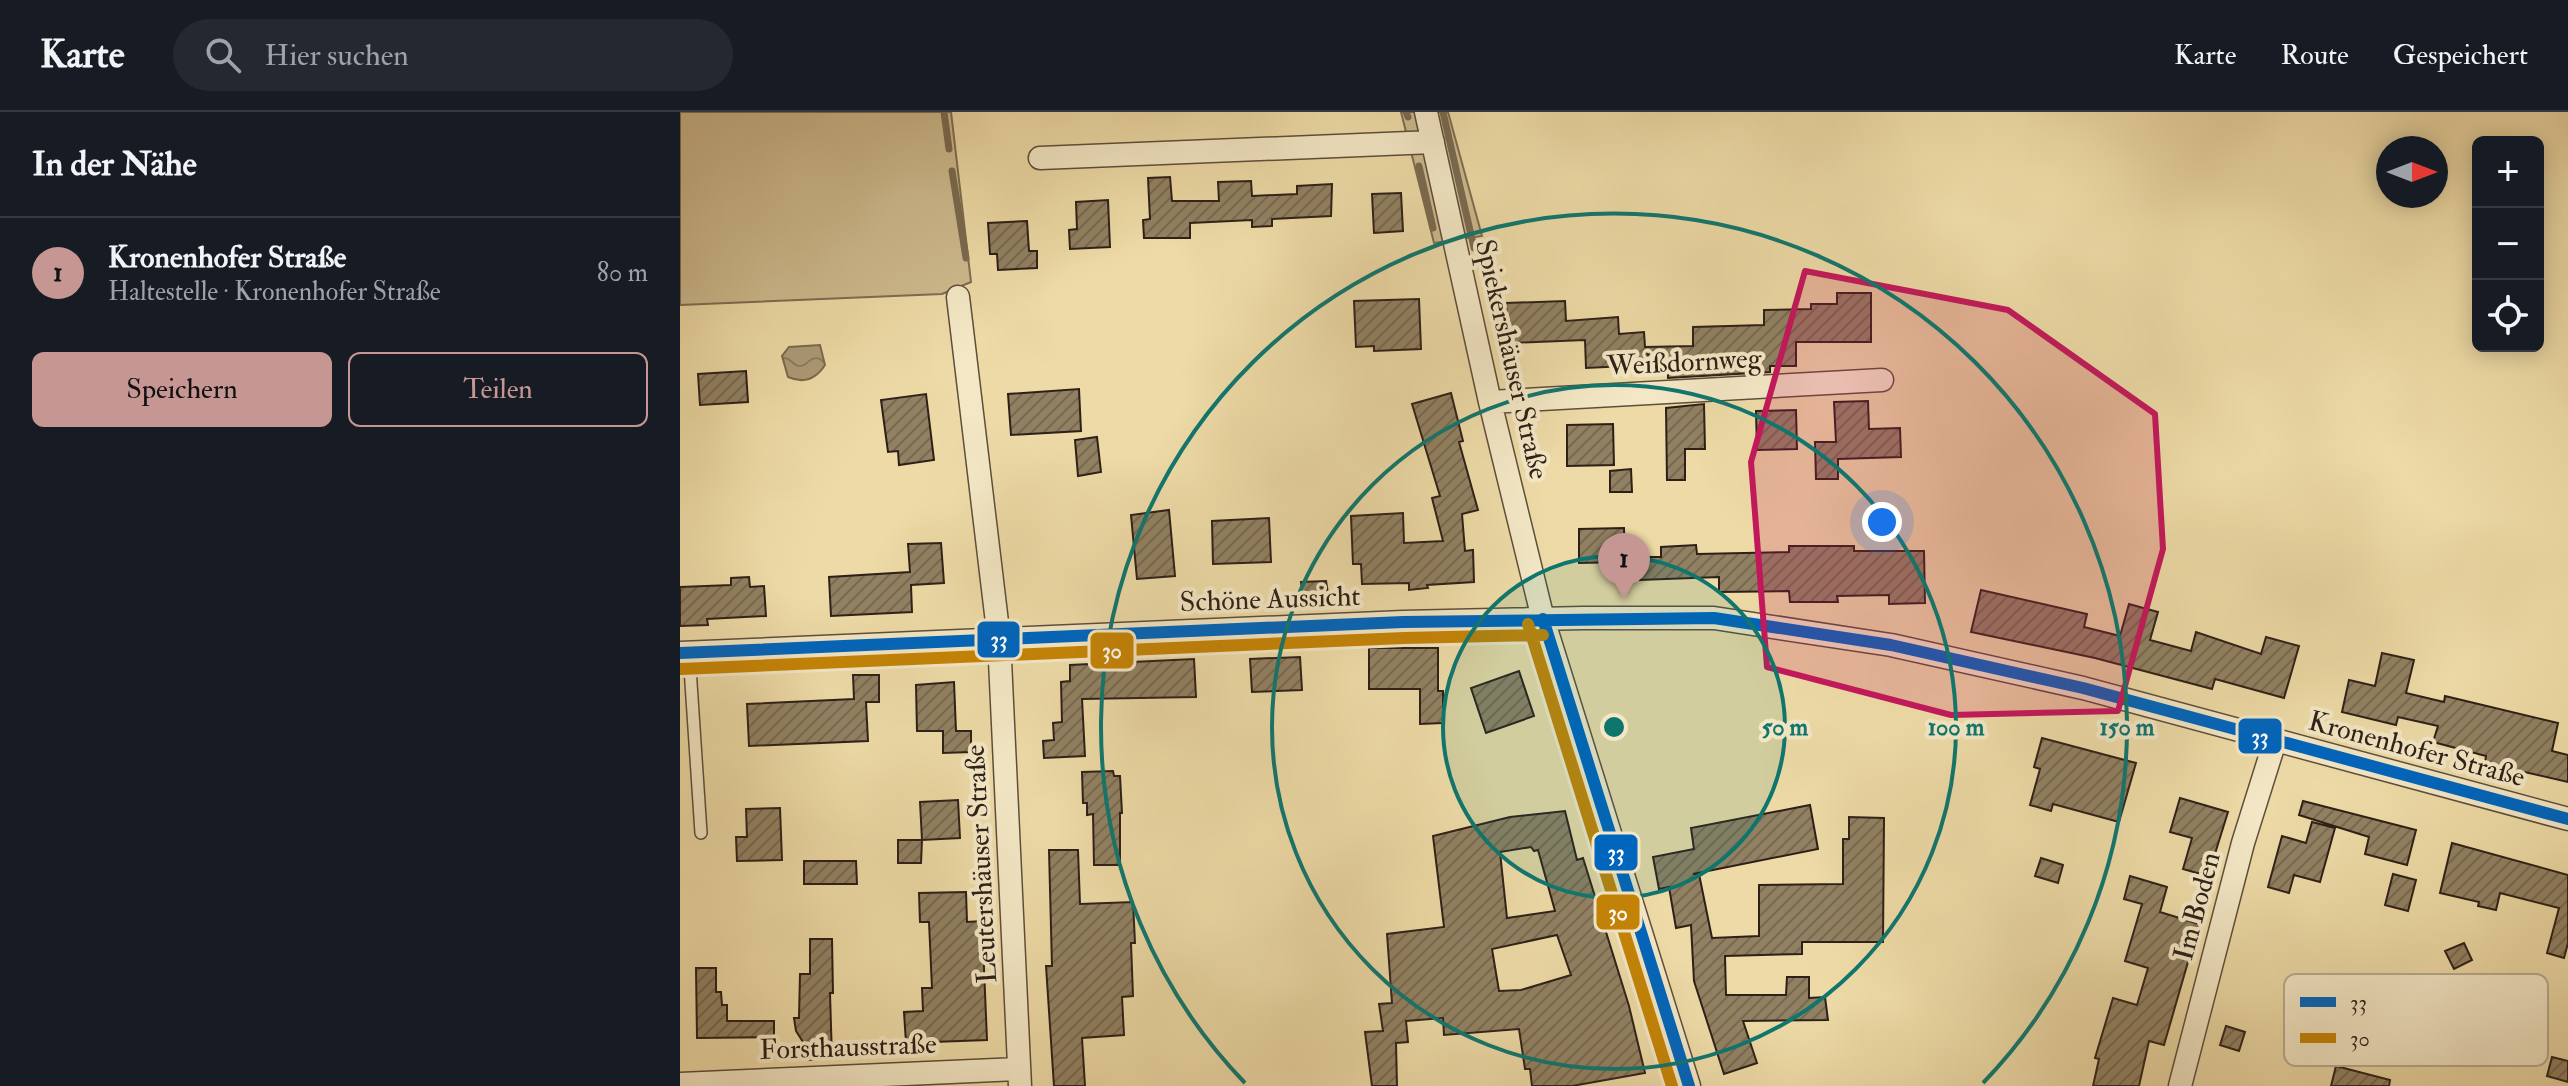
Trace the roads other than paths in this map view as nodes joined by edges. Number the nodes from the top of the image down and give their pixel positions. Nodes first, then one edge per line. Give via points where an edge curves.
1 (1426, 112) edge
2 (1433, 142) junction
3 (1040, 158) dead end
4 (958, 297) dead end
5 (1882, 380) dead end
6 (1490, 402) junction
7 (1543, 619) junction
8 (999, 639) junction
9 (684, 653) edge
10 (2275, 741) junction
11 (2568, 819) edge
12 (701, 833) dead end
13 (1019, 1077) edge
14 (680, 1084) edge
15 (1689, 1086) edge
16 (2180, 1086) edge

1 - 2 street, Spiekershäuser Straße
2 - 3 street
2 - 6 street, Spiekershäuser Straße
4 - 8 street
5 - 6 street, Weißdornweg
6 - 7 street, Spiekershäuser Straße
7 - 8 street, Schöne Aussicht
7 - 10 street, Kronenhofer Straße via 1714,618 1891,645 2083,688
7 - 15 street, Spiekershäuser Straße
8 - 9 street, Schöne Aussicht
8 - 13 street, Leutershäuser Straße
9 - 12 lane, Schöne Aussicht
10 - 11 street, Kronenhofer Straße
10 - 16 street, Im Boden
13 - 14 street, Forsthausstraße

